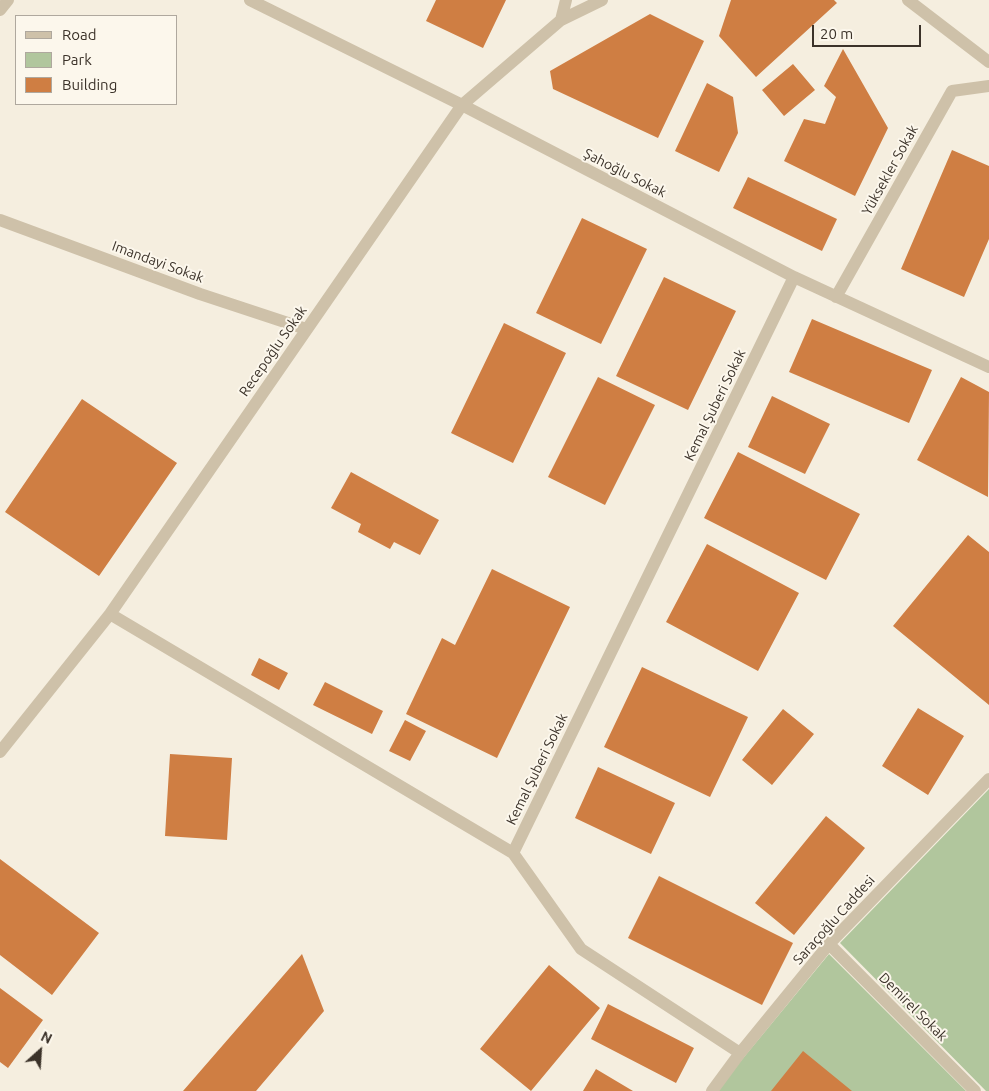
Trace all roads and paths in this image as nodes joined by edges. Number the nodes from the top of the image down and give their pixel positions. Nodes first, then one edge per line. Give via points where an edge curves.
1 (8, 0) edge
2 (250, 0) edge
3 (566, 0) edge
4 (602, 0) edge
5 (908, 0) edge
6 (0, 10) edge
7 (561, 20) junction
8 (989, 62) edge
9 (989, 86) edge
10 (462, 105) junction
11 (0, 220) edge
12 (794, 277) junction
13 (836, 296) junction
14 (306, 329) junction
15 (989, 367) edge
16 (110, 614) junction
17 (0, 752) edge
18 (989, 779) edge
19 (513, 853) junction
20 (829, 944) junction
21 (740, 1053) junction
22 (712, 1091) edge
23 (975, 1091) edge

1 - 6 street
2 - 10 street, Şahoğlu Sokak
3 - 7 street
4 - 7 street, Recepoğlu Sokak
5 - 8 street
7 - 10 street, Recepoğlu Sokak
9 - 13 street, Yüksekler Sokak via 952,91
10 - 12 street, Şahoğlu Sokak
10 - 14 street, Recepoğlu Sokak
11 - 14 street, Imandayi Sokak via 200,294
12 - 13 street, Şahoğlu Sokak
12 - 19 street, Kemal Şuberi Sokak
13 - 15 street, Şahoğlu Sokak
14 - 16 street, Recepoğlu Sokak
16 - 17 street, Recepoğlu Sokak
16 - 19 street
18 - 20 street, Saraçoğlu Caddesi
19 - 21 street via 581,949
20 - 21 street, Saraçoğlu Caddesi
20 - 23 street, Demirel Sokak
21 - 22 street, Saraçoğlu Caddesi

